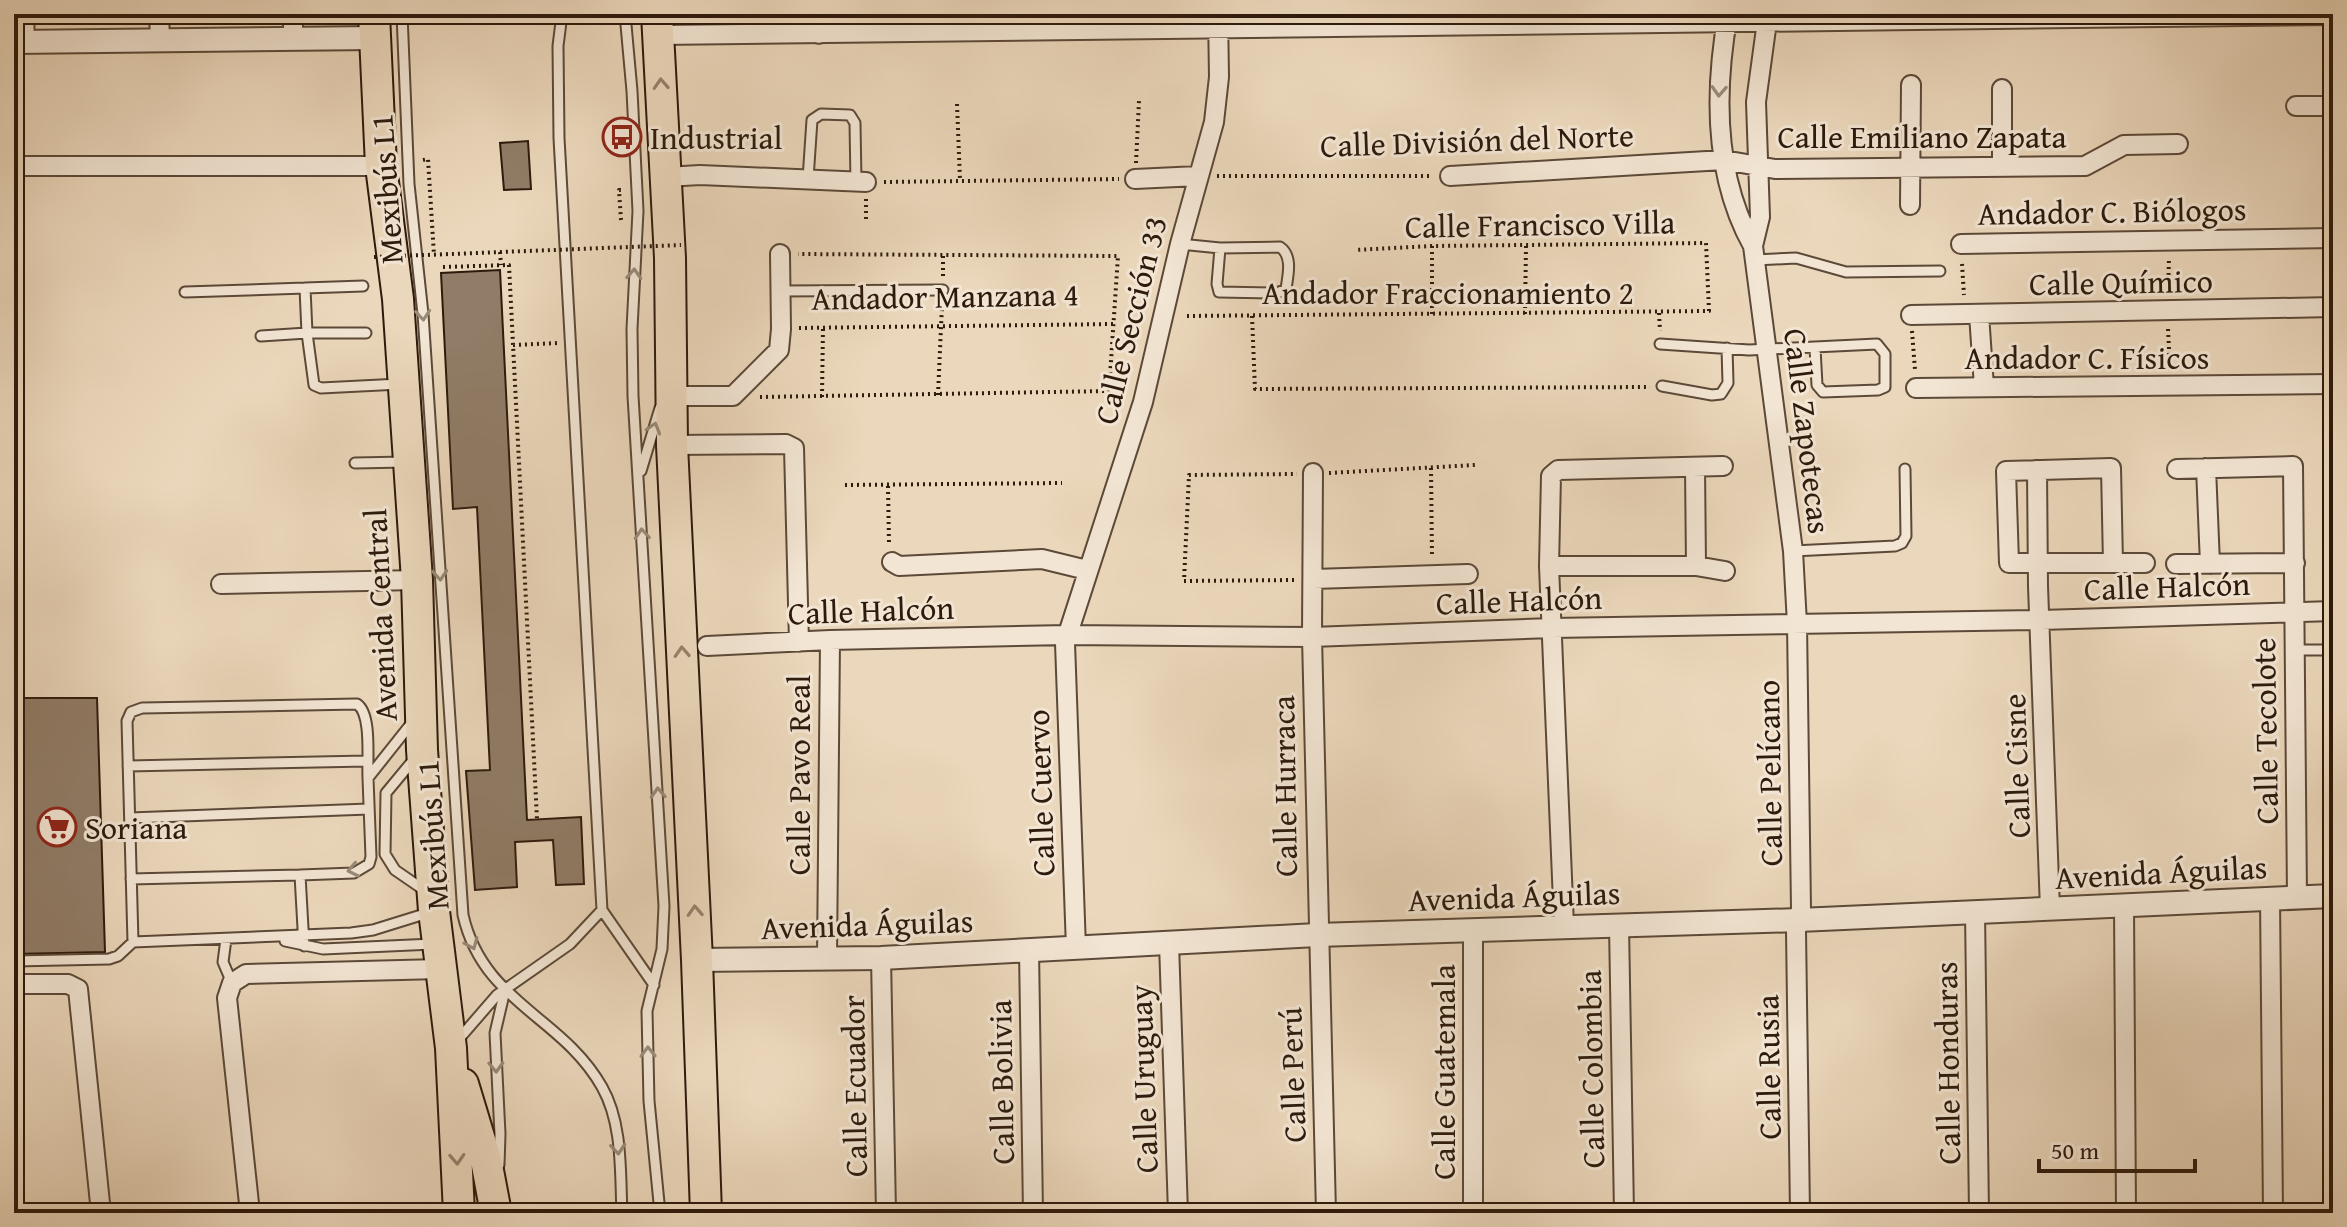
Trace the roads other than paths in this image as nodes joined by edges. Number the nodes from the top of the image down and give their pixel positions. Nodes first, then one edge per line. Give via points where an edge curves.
1 (24, 14) edge
2 (159, 14) edge
3 (293, 14) edge
4 (402, 14) edge
5 (562, 14) edge
6 (625, 14) edge
7 (819, 14) edge
8 (2327, 14) edge
9 (2195, 15) edge
10 (2333, 15) edge
11 (2063, 16) edge
12 (1927, 17) edge
13 (1767, 18) edge
14 (1618, 19) edge
15 (1727, 19) edge
16 (1483, 20) edge
17 (1218, 21) edge
18 (1351, 21) edge
19 (1086, 22) edge
20 (956, 23) edge
21 (658, 25) edge
22 (375, 26) edge
23 (819, 34) junction
24 (293, 38) junction
25 (160, 39) junction
26 (20, 42) edge
27 (1911, 85) dead end
28 (2002, 89) dead end
29 (2296, 106) dead end
30 (2333, 106) edge
31 (2178, 144) dead end
32 (1724, 160) junction
33 (14, 166) edge
34 (381, 166) junction
35 (1757, 166) junction
36 (2002, 167) junction
37 (1910, 169) junction
38 (1198, 176) junction
39 (1450, 176) road end
40 (666, 177) junction
41 (808, 179) junction
42 (1135, 179) road end
43 (861, 182) joint
44 (1910, 205) dead end
45 (2333, 238) edge
46 (1180, 244) junction
47 (1961, 244) road end
48 (1220, 248) junction
49 (1754, 253) junction
50 (780, 254) road end
51 (1940, 271) dead end
52 (363, 286) dead end
53 (305, 288) junction
54 (943, 290) road end
55 (781, 291) junction
56 (185, 292) dead end
57 (2333, 307) edge
58 (1972, 314) junction
59 (1911, 315) road end
60 (307, 333) junction
61 (366, 333) dead end
62 (261, 336) dead end
63 (1660, 344) dead end
64 (1727, 348) junction
65 (1815, 348) junction
66 (1768, 350) junction
67 (403, 384) junction
68 (2333, 384) edge
69 (1662, 386) road end
70 (1984, 387) junction
71 (671, 388) junction
72 (1916, 388) road end
73 (672, 445) junction
74 (408, 462) junction
75 (355, 463) dead end
76 (1723, 466) dead end
77 (1695, 467) junction
78 (2206, 468) junction
79 (1905, 469) dead end
80 (2177, 469) dead end
81 (2037, 470) junction
82 (1313, 473) dead end
83 (639, 478) junction
84 (1793, 551) junction
85 (892, 562) road end
86 (2039, 563) junction
87 (2113, 563) junction
88 (2145, 563) dead end
89 (2295, 563) junction
90 (2176, 564) dead end
91 (2210, 564) junction
92 (1549, 566) junction
93 (1696, 566) junction
94 (1087, 570) junction
95 (1725, 571) dead end
96 (1468, 574) dead end
97 (1314, 579) junction
98 (417, 580) junction
99 (221, 584) dead end
100 (2333, 611) edge
101 (2294, 612) junction
102 (2041, 620) junction
103 (1797, 624) junction
104 (1552, 628) junction
105 (1067, 635) junction
106 (1312, 637) junction
107 (830, 640) junction
108 (799, 642) junction
109 (707, 646) dead end
110 (2294, 650) junction
111 (2333, 650) edge
112 (421, 711) junction
113 (422, 750) junction
114 (367, 761) junction
115 (128, 766) junction
116 (368, 778) junction
117 (369, 809) junction
118 (130, 818) junction
119 (300, 875) junction
120 (131, 879) junction
121 (2333, 896) edge
122 (2297, 897) junction
123 (2270, 898) junction
124 (434, 904) junction
125 (2124, 906) junction
126 (2050, 909) junction
127 (602, 910) junction
128 (1975, 912) junction
129 (1799, 920) junction
130 (1619, 925) junction
131 (1564, 926) junction
132 (1473, 930) junction
133 (1317, 935) junction
134 (226, 939) junction
135 (304, 941) junction
136 (133, 942) junction
137 (1169, 943) junction
138 (1076, 948) junction
139 (1029, 950) junction
140 (439, 956) junction
141 (827, 958) junction
142 (881, 958) junction
143 (697, 960) junction
144 (14, 961) edge
145 (232, 983) junction
146 (14, 984) edge
147 (654, 985) junction
148 (505, 990) junction
149 (451, 1048) junction
150 (494, 1205) edge
151 (101, 1213) edge
152 (250, 1213) edge
153 (459, 1213) edge
154 (622, 1213) edge
155 (660, 1213) edge
156 (706, 1213) edge
157 (886, 1213) edge
158 (1033, 1213) edge
159 (1178, 1213) edge
160 (1326, 1213) edge
161 (1473, 1213) edge
162 (1624, 1213) edge
163 (1800, 1213) edge
164 (1979, 1213) edge
165 (2126, 1213) edge
166 (2273, 1213) edge

1 - 26 street
2 - 25 street
3 - 24 street
4 -> 148 lane, Mexibús L1 via 409,184 423,314 463,915 474,951
5 - 127 lane via 559,138
83 -> 6 lane via 632,329 638,211
7 - 23 street
8 - 9 street
8 - 10 street
9 - 11 street
11 - 12 street
12 - 13 street
13 - 15 street
13 - 35 street, Calle Zapotecas via 1756,102
14 - 15 street
14 - 16 street
15 -> 32 street, Calle Zapotecas via 1719,97
16 - 18 street
17 - 18 street
17 - 19 street
17 - 38 street, Calle Sección 33 via 1217,104
19 - 20 street
20 - 23 street
21 - 23 street
40 -> 21 highway
22 - 24 street
22 - 34 highway, Avenida Central
24 - 25 street
25 - 26 street
27 - 37 street
28 - 36 street
29 - 30 street
31 - 36 street, Calle Emiliano Zapata via 2124,145 2085,166
32 - 35 street, Calle División del Norte
32 - 39 street, Calle División del Norte
32 - 49 street, Calle Zapotecas via 1738,220
33 - 34 street
34 - 67 highway, Avenida Central
35 - 37 street, Calle Emiliano Zapata
35 - 49 street, Calle Zapotecas via 1760,217
36 - 37 street, Calle Emiliano Zapata
37 - 44 street
38 - 42 street
38 - 46 street, Calle Sección 33
40 - 41 street
40 - 71 highway
41 - 43 street
41 - 43 lane via 812,120 821,114 850,115
45 - 47 street, Andador C. Biólogos
46 - 48 lane
46 - 94 street, Calle Sección 33 via 1143,402
48 - 48 lane via 1284,249 1286,289 1219,292
49 - 51 lane via 1846,272
49 - 66 street, Calle Zapotecas
50 - 55 street
52 - 53 lane
53 - 56 lane
53 - 60 lane
54 - 55 lane
55 - 71 street, Andador Manzana 4 via 779,350 733,396
57 - 58 street, Calle Químico
58 - 59 street, Calle Químico
58 - 70 street
60 - 61 lane
60 - 62 lane
60 - 67 lane via 311,378 317,387
63 - 64 lane
64 - 66 lane
64 - 69 lane via 1728,383 1721,394
65 - 65 lane via 1880,346 1885,387 1823,392 1817,385
65 - 66 lane
66 - 84 street, Calle Zapotecas
67 - 74 highway, Avenida Central
68 - 70 street, Andador C. Físicos
70 - 72 street, Andador C. Físicos
71 - 73 highway
83 -> 71 lane
73 - 108 street via 794,448
143 -> 73 highway
74 - 75 lane
74 - 98 highway, Avenida Central
76 - 77 street
77 - 92 street via 1554,472
77 - 93 street
78 - 80 street
78 - 89 street, Calle Tecolote via 2293,466
78 - 91 street
79 - 84 lane via 1902,543
81 - 86 street, Calle Cisne
81 - 86 street via 2006,471 2009,563
81 - 87 street via 2111,468
82 - 97 street, Calle Hurraca
147 -> 83 lane via 664,906
84 - 103 street, Calle Zapotecas
85 - 94 street via 899,566 1042,559
86 - 87 street
86 - 102 street, Calle Cisne
87 - 88 street
89 - 91 street
89 - 101 street, Calle Tecolote
90 - 91 street
92 - 93 street
92 - 104 street
93 - 95 street
94 - 105 street, Calle Sección 33
96 - 97 street
97 - 106 street, Calle Hurraca
98 - 99 street
98 - 112 highway, Avenida Central
100 - 101 street, Calle Halcón
101 - 102 street, Calle Halcón
101 - 110 street, Calle Tecolote
102 - 103 street, Calle Halcón
102 - 126 street, Calle Cisne
103 - 104 street, Calle Halcón
103 - 129 street, Calle Pelícano
104 - 106 street, Calle Halcón
104 - 131 street
105 - 106 street, Calle Halcón
105 - 107 street, Calle Halcón
105 - 138 street, Calle Cuervo
106 - 133 street, Calle Hurraca
107 - 108 street, Calle Halcón
107 - 141 street, Calle Pavo Real
108 - 109 street, Calle Halcón
110 - 111 lane
110 - 122 street, Calle Tecolote
112 - 113 highway, Avenida Central
112 - 116 lane
113 - 124 highway, Avenida Central
113 - 124 lane via 386,793 385,854 395,870
114 - 115 lane
114 - 115 lane via 361,706 321,704 135,710 127,721
114 - 116 lane
115 - 118 lane
116 - 117 lane
117 - 118 lane
117 -> 119 lane via 371,857 366,868
118 - 120 lane
119 - 120 lane
119 - 135 lane
120 - 136 lane
121 - 122 street, Avenida Águilas
122 - 123 street, Avenida Águilas
123 - 125 street, Avenida Águilas
123 - 166 street
124 - 135 lane via 373,930
124 - 140 highway, Avenida Central
125 - 126 street, Avenida Águilas
125 - 165 street
126 - 128 street, Avenida Águilas
127 - 147 lane
127 - 148 lane via 570,944
128 - 129 street, Avenida Águilas
128 - 164 street, Calle Honduras
129 - 130 street, Avenida Águilas
129 - 163 street, Calle Rusia
130 - 131 street, Avenida Águilas
130 - 162 street, Calle Colombia
131 - 132 street, Avenida Águilas
132 - 133 street, Avenida Águilas
132 - 161 street, Calle Guatemala
133 - 137 street, Avenida Águilas
133 - 160 street, Calle Perú
134 - 135 lane
134 - 136 lane
134 - 145 lane via 223,962
135 - 140 lane via 323,949
136 - 144 lane via 109,959
137 - 138 street, Avenida Águilas
137 - 159 street, Calle Uruguay
138 - 139 street, Avenida Águilas
139 - 142 street, Avenida Águilas
139 - 158 street, Calle Bolivia
140 - 145 street via 246,974
140 - 149 highway, Avenida Central
141 - 142 street, Avenida Águilas
141 - 143 street, Avenida Águilas
142 - 157 street, Calle Ecuador
143 - 156 highway
145 - 152 street via 227,998
146 - 151 street via 68,984 79,993
155 -> 147 lane via 649,1101 647,1011
148 - 149 lane
148 -> 150 lane via 495,1033 500,1134
148 -> 154 lane, Mexibús L1 via 580,1056 603,1088 615,1122
149 - 150 highway via 478,1129
149 -> 153 highway, Avenida Central

